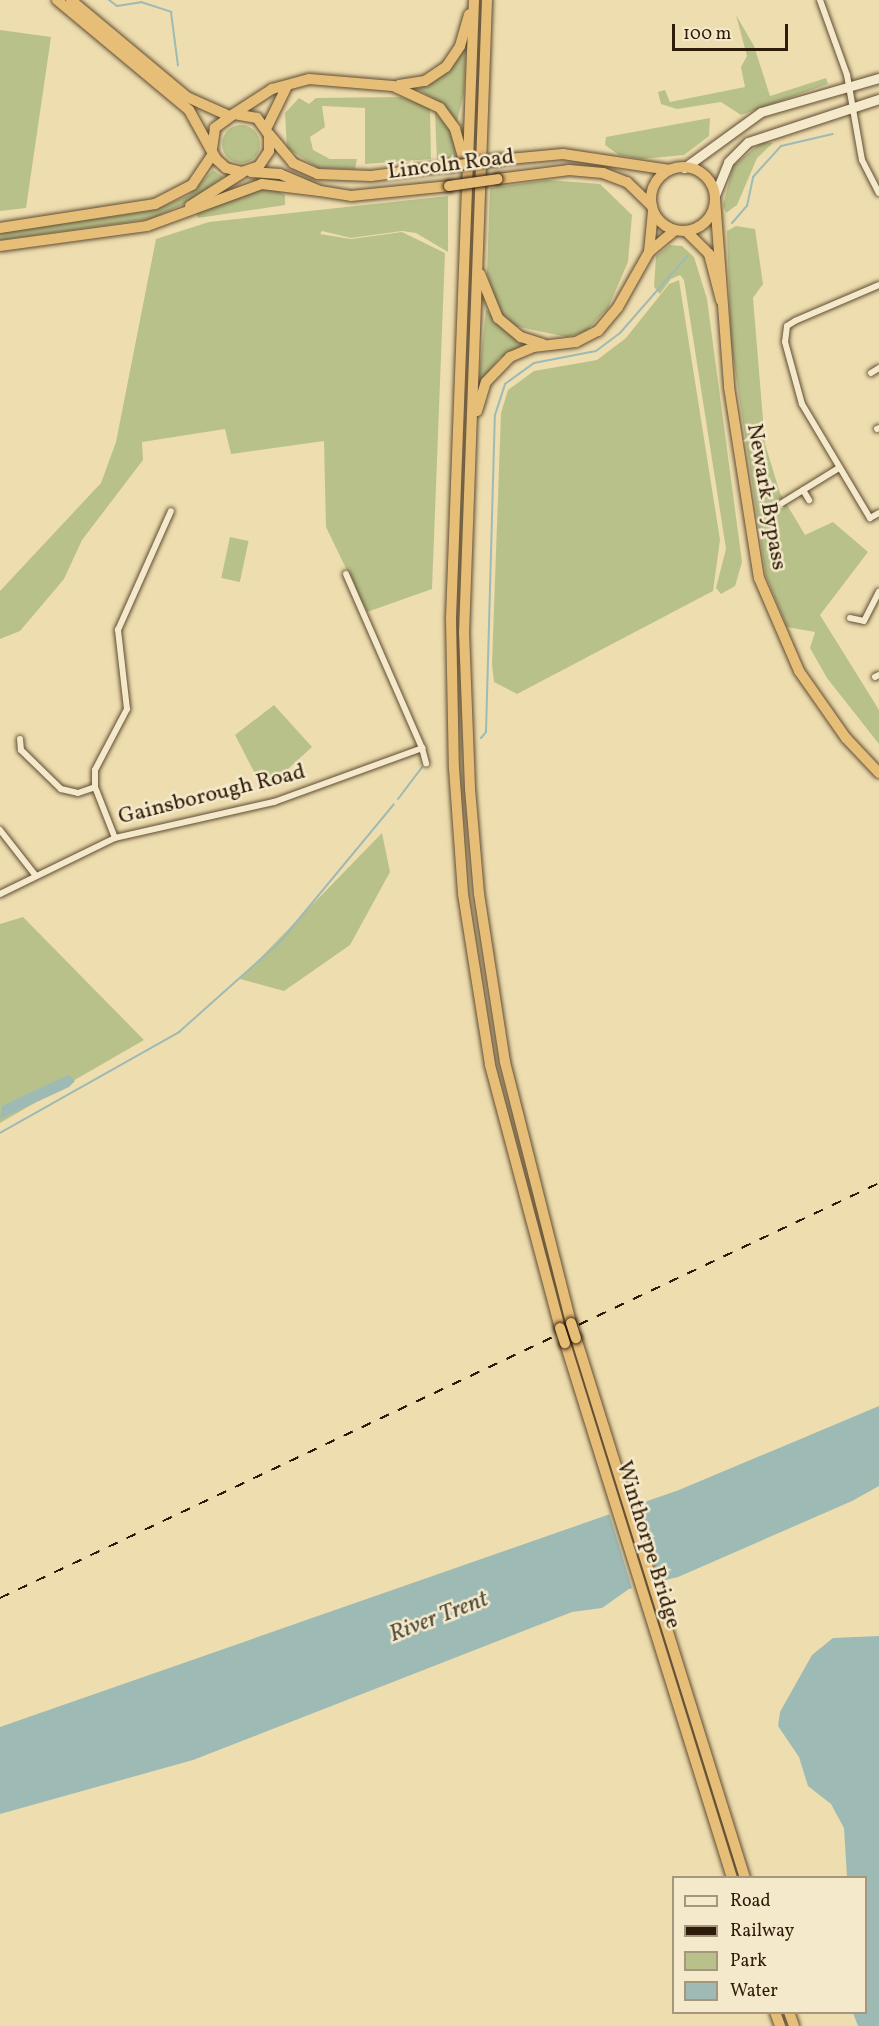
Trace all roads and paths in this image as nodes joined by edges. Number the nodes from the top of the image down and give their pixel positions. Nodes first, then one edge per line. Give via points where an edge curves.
1 (57, 0) edge
2 (72, 0) edge
3 (473, 0) edge
4 (487, 0) edge
5 (820, 0) edge
6 (879, 78) edge
7 (287, 86) junction
8 (393, 86) junction
9 (849, 86) junction
10 (879, 99) edge
11 (849, 109) junction
12 (230, 116) junction
13 (267, 131) junction
14 (213, 152) junction
15 (684, 168) junction
16 (671, 170) junction
17 (244, 172) junction
18 (467, 172) junction
19 (320, 191) junction
20 (879, 193) edge
21 (715, 197) junction
22 (653, 208) junction
23 (164, 221) junction
24 (0, 228) edge
25 (681, 231) junction
26 (0, 246) edge
27 (649, 252) junction
28 (477, 262) junction
29 (879, 285) edge
30 (721, 300) junction
31 (546, 345) junction
32 (879, 368) edge
33 (871, 373) dead end
34 (470, 444) junction
35 (838, 468) junction
36 (803, 490) junction
37 (809, 500) dead end
38 (782, 503) dead end
39 (171, 511) dead end
40 (879, 513) edge
41 (346, 574) dead end
42 (879, 592) edge
43 (850, 618) dead end
44 (20, 739) dead end
45 (422, 748) junction
46 (426, 763) dead end
47 (879, 774) edge
48 (95, 787) junction
49 (0, 830) edge
50 (115, 837) junction
51 (36, 876) junction
52 (0, 894) edge
53 (731, 1876) edge
54 (744, 1876) edge

1 - 14 highway via 189,110
2 - 12 highway via 187,97
3 - 8 highway via 460,46 446,67 425,81
3 - 18 highway, Winthorpe Bridge
4 - 28 highway
5 - 9 street
6 - 9 main road
7 - 8 highway via 324,79
7 - 12 highway via 272,89
7 - 13 highway
8 - 18 highway via 424,96 446,114
9 - 11 street
9 - 15 main road via 761,112
10 - 11 main road
11 - 20 street via 866,172
11 - 21 main road via 748,142 728,162
12 - 13 highway via 250,115
12 - 14 highway via 215,128
13 - 16 highway, Lincoln Road, bridge via 293,163 318,174 371,176 563,153
13 - 17 highway via 266,158
14 - 17 highway via 224,167
14 - 24 highway via 192,185 155,204
15 - 16 highway
15 - 21 highway via 703,174
16 - 22 highway via 655,184
17 - 19 highway, Lincoln Road via 280,174
17 - 23 highway
18 - 53 highway, Winthorpe Bridge, bridge via 451,618 454,768 463,894 490,1065 560,1328
19 - 22 highway, Lincoln Road, bridge via 360,196 569,170 603,173 627,182
19 - 23 highway via 251,186
21 - 25 highway via 706,222
21 - 30 highway, Newark Bypass via 724,282
22 - 25 highway
22 - 27 highway
23 - 26 highway
25 - 27 highway
25 - 30 highway, Newark Bypass via 709,254
27 - 31 highway via 618,307 598,331 576,342
28 - 31 highway via 498,318 521,337
28 - 34 highway
29 - 35 street via 787,326 785,342 798,396
30 - 47 highway, Newark Bypass via 749,536 768,604 827,713
31 - 34 highway via 517,353 491,374 479,400
32 - 33 street
34 - 54 highway, Winthorpe Bridge, bridge via 464,633 470,789 479,894 505,1062 571,1323
35 - 36 street
35 - 40 street via 870,518
36 - 37 street
36 - 38 street
39 - 48 street via 122,613 118,630 127,710 95,770
41 - 45 street
42 - 43 street via 864,621
44 - 48 street via 21,750 61,789 78,793
45 - 46 street
45 - 50 street, Gainsborough Road via 274,802
48 - 50 street
49 - 51 street
50 - 51 street, Gainsborough Road
51 - 52 street, Gainsborough Road

